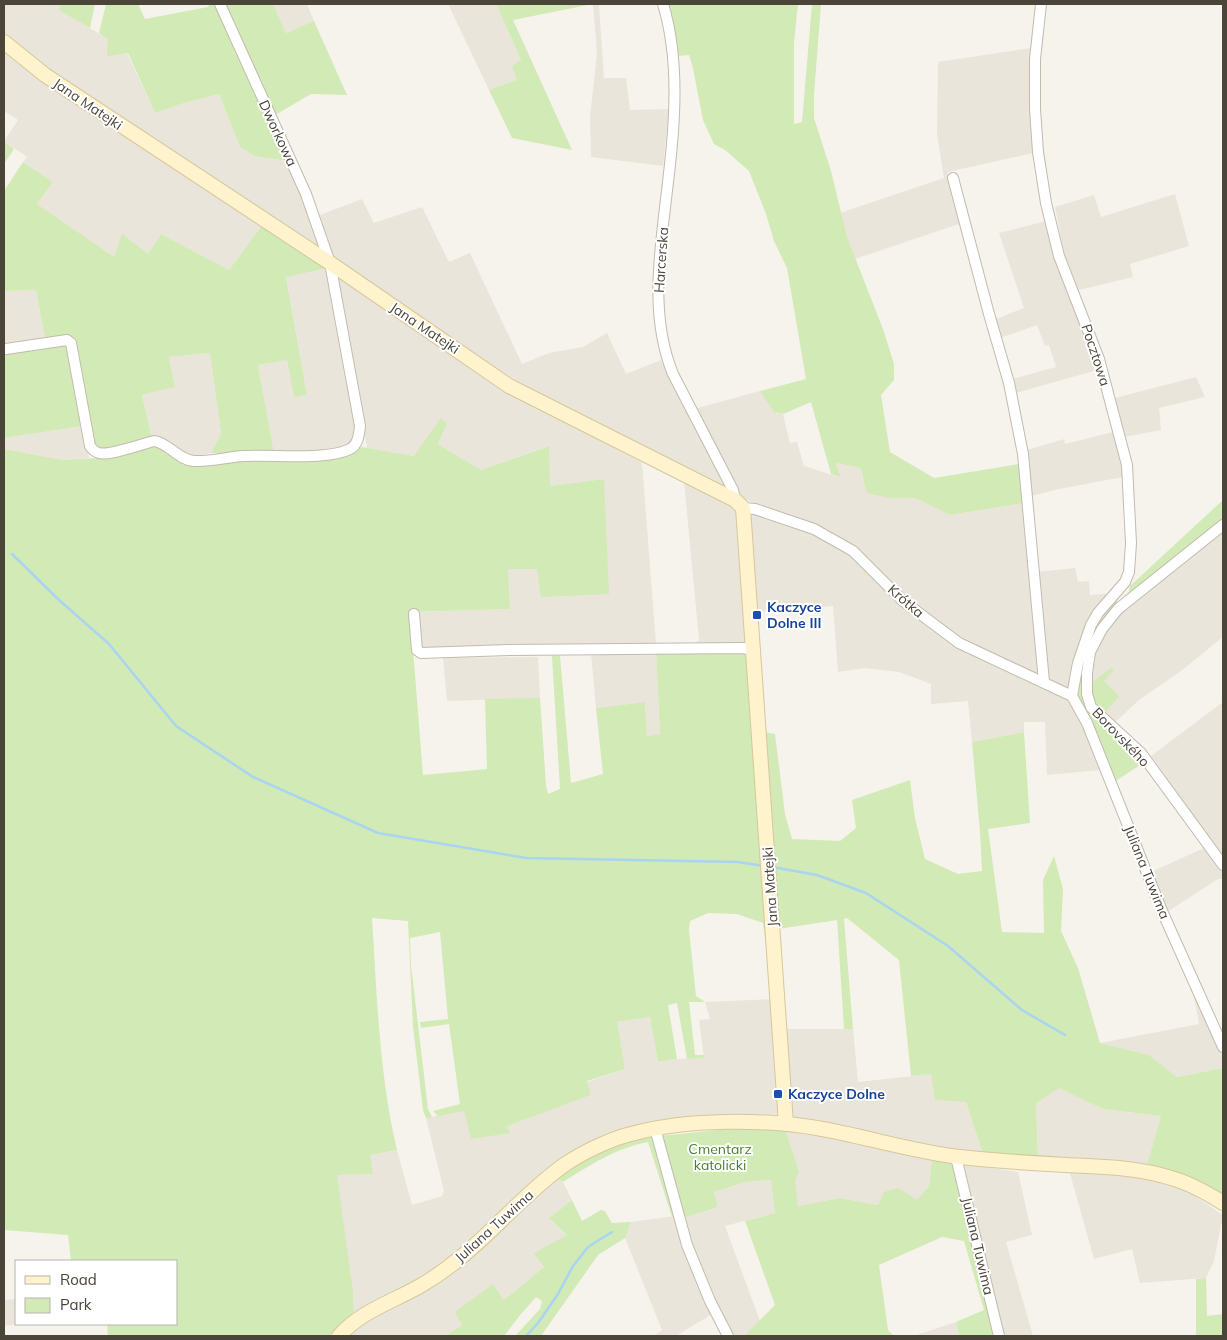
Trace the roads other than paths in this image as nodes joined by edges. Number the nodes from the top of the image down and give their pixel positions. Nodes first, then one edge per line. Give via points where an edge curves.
1 (220, 4) edge
2 (663, 4) edge
3 (1041, 4) edge
4 (4, 42) edge
5 (953, 178) dead end
6 (330, 264) junction
7 (6, 349) dead end
8 (739, 504) junction
9 (1223, 525) edge
10 (414, 614) dead end
11 (753, 650) junction
12 (1044, 682) junction
13 (1072, 696) junction
14 (1223, 865) edge
15 (1223, 1047) edge
16 (786, 1124) junction
17 (655, 1128) junction
18 (956, 1157) junction
19 (1223, 1203) edge
20 (339, 1336) edge
21 (728, 1336) edge
22 (999, 1336) edge

1 - 6 street, Dworkowa via 306,194
2 - 8 street, Harcerska via 670,34 674,130 659,266 658,305 662,340 672,374
3 - 13 street, Pocztowa via 1035,59 1035,109 1046,203 1059,256 1099,359 1126,465 1131,543 1129,572 1125,582 1091,625 1078,663
4 - 6 street, Jana Matejki via 45,75
5 - 12 street via 1009,383 1022,454
6 - 7 street, Dworkowa via 360,426 358,440 352,448 336,455 243,456 194,461 154,441 99,454 90,446 71,343 67,340
6 - 8 street, Jana Matejki via 509,386
8 - 11 street, Jana Matejki
8 - 12 street, Krótka via 814,529 845,546 903,601 959,643
9 - 14 street, Borovského via 1118,609 1090,652 1087,694 1090,706 1141,753
10 - 11 street via 417,650 421,653 670,648
11 - 16 street, Jana Matejki
12 - 13 street, Krótka
13 - 15 street, Juliana Tuwima via 1087,723 1162,911
16 - 17 street, Juliana Tuwima
16 - 18 street, Juliana Tuwima
17 - 20 street, Juliana Tuwima via 610,1141 566,1164 534,1188 457,1260 422,1285 365,1313
17 - 21 street via 687,1245
18 - 19 street, Juliana Tuwima via 1133,1170 1179,1181
18 - 22 street, Juliana Tuwima

